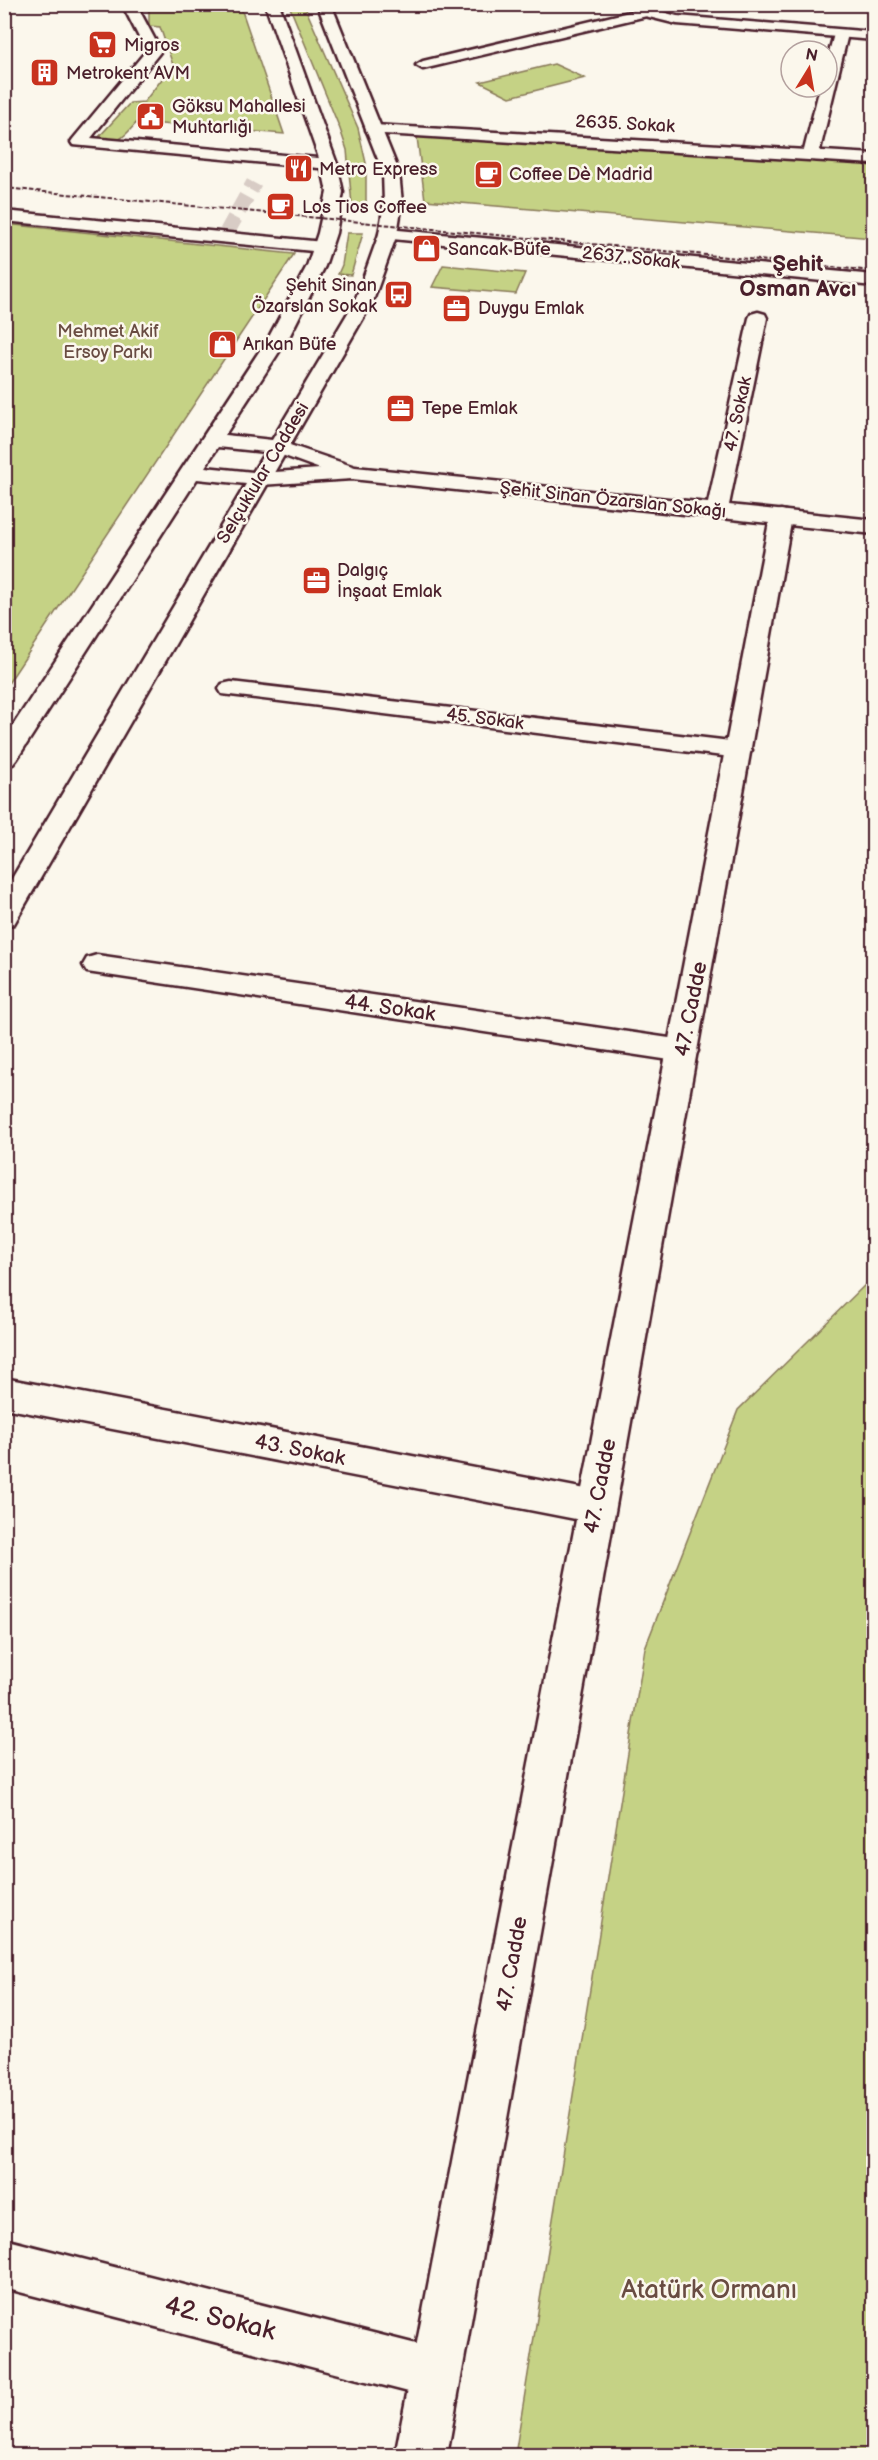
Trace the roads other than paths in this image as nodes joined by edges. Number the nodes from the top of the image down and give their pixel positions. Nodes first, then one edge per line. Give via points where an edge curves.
1 (129, 4) edge
2 (272, 4) edge
3 (324, 4) edge
4 (644, 8) edge
5 (842, 34) junction
6 (873, 36) edge
7 (423, 65) dead end
8 (374, 130) junction
9 (811, 154) junction
10 (873, 159) edge
11 (329, 164) junction
12 (4, 216) edge
13 (388, 234) junction
14 (323, 247) junction
15 (873, 281) edge
16 (758, 318) dead end
17 (211, 440) junction
18 (278, 447) junction
19 (190, 472) junction
20 (352, 473) junction
21 (260, 479) junction
22 (717, 511) junction
23 (781, 517) junction
24 (873, 527) edge
25 (231, 689) dead end
26 (739, 750) junction
27 (4, 759) edge
28 (4, 917) edge
29 (97, 965) dead end
30 (683, 1051) junction
31 (4, 1394) edge
32 (596, 1507) junction
33 (4, 2263) edge
34 (436, 2374) junction
35 (421, 2456) edge

1 - 11 street via 154,51 79,142 263,166
2 - 11 street
3 - 8 street, Selçuklular Caddesi
4 - 5 street via 677,20
4 - 7 street
5 - 6 street
5 - 9 street
8 - 9 street, 2635. Sokak
8 - 13 street, Selçuklular Caddesi via 391,172 393,203
9 - 10 street, 2635. Sokak
11 - 14 street via 335,192
12 - 14 street
13 - 15 street, 2637. Sokak
13 - 18 street, Selçuklular Caddesi via 364,301
14 - 17 street via 280,335
16 - 22 street, 47. Sokak
17 - 18 street
17 - 19 street
18 - 20 street
18 - 21 street, Selçuklular Caddesi
19 - 21 street
19 - 27 street
20 - 21 street
20 - 22 street, Şehit Sinan Özarslan Sokağı
21 - 28 street, Selçuklular Caddesi
22 - 23 street, Şehit Sinan Özarslan Sokağı
23 - 24 street, Şehit Sinan Özarslan Sokağı
23 - 26 street, 47. Cadde
25 - 26 street, 45. Sokak
26 - 30 street, 47. Cadde
29 - 30 street, 44. Sokak
30 - 32 street, 47. Cadde
31 - 32 street, 43. Sokak
32 - 34 street, 47. Cadde
33 - 34 street, 42. Sokak
34 - 35 street, 47. Cadde

